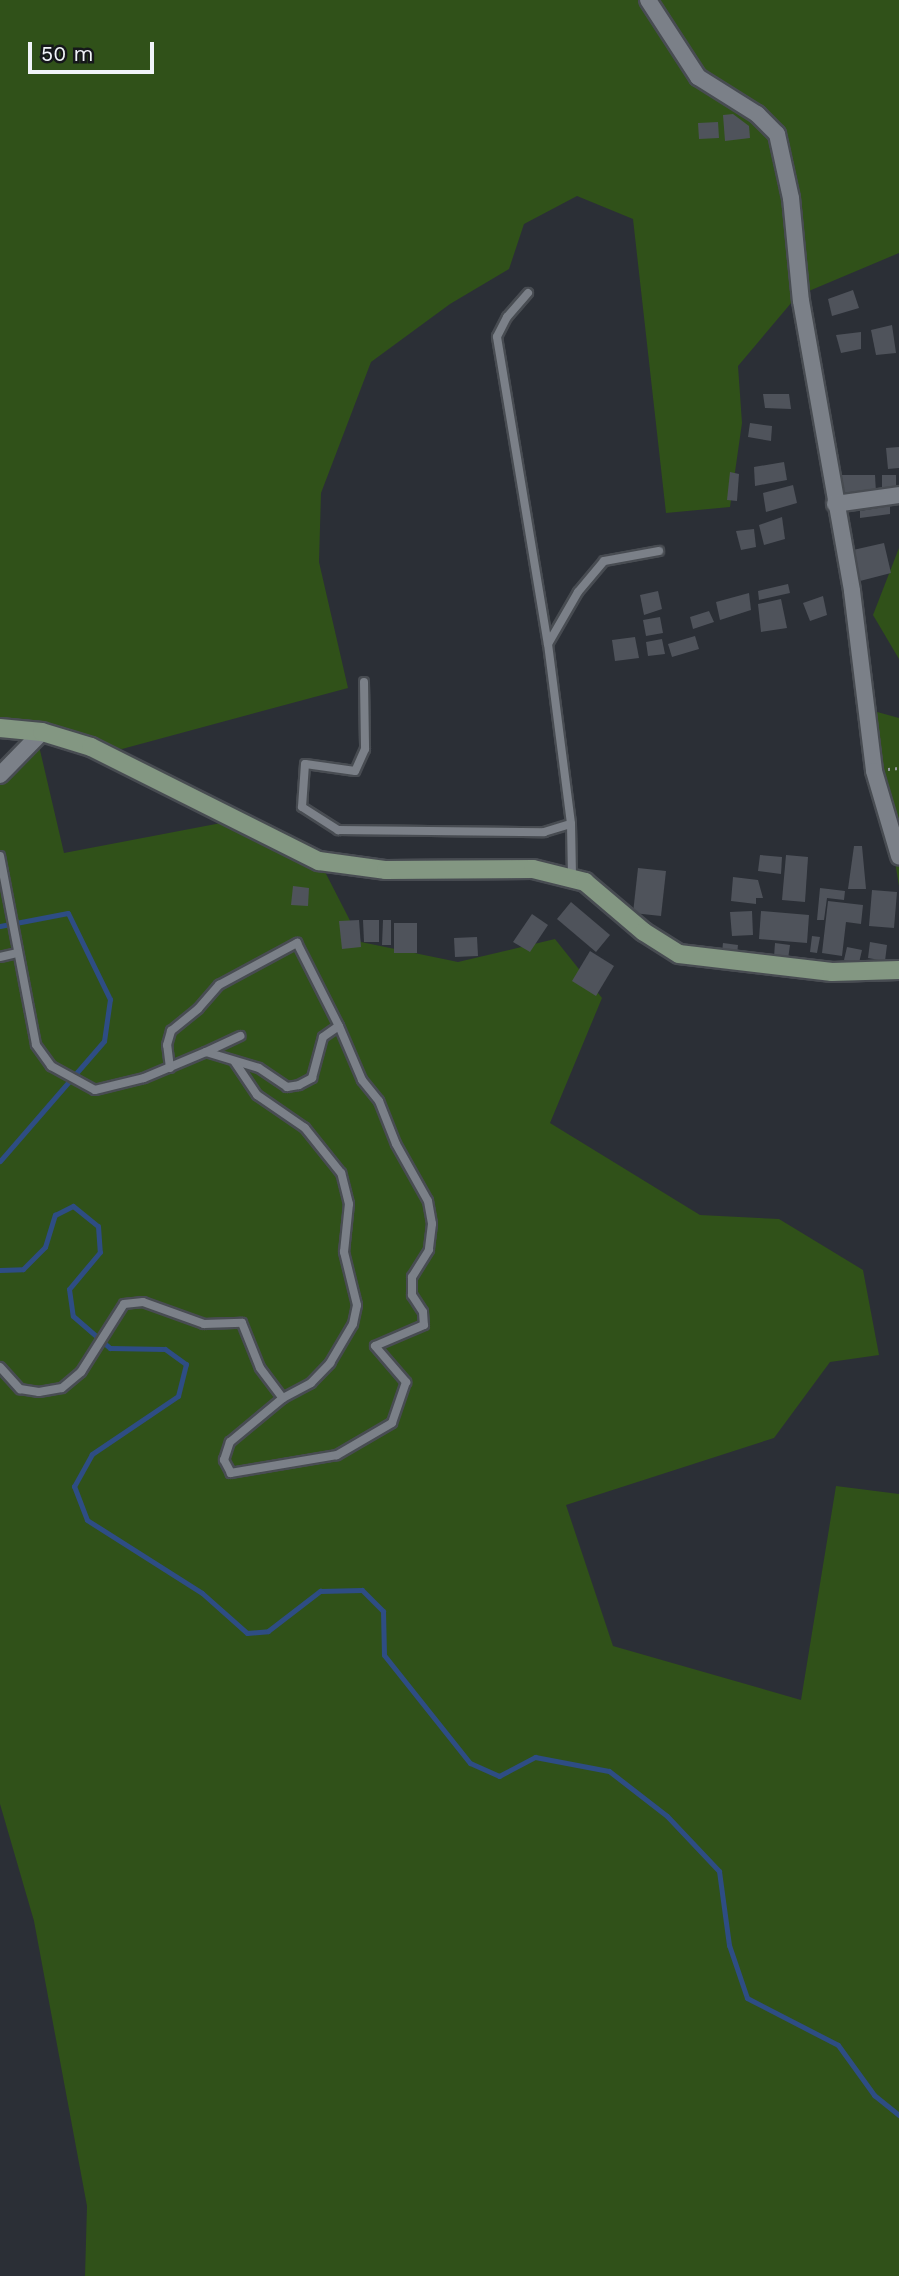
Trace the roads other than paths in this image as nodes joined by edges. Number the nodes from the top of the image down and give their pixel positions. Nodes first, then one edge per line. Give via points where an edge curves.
1 (648, 0) edge
2 (528, 293) dead end
3 (899, 495) edge
4 (835, 504) junction
5 (659, 551) dead end
6 (548, 644) junction
7 (364, 682) dead end
8 (0, 728) edge
9 (42, 732) junction
10 (0, 775) edge
11 (571, 824) junction
12 (0, 856) edge
13 (899, 856) edge
14 (572, 877) junction
15 (17, 953) junction
16 (0, 957) edge
17 (899, 970) edge
18 (339, 1026) junction
19 (241, 1036) dead end
20 (206, 1052) junction
21 (235, 1062) junction
22 (170, 1068) junction
23 (0, 1367) edge
24 (284, 1398) junction

1 - 4 street via 698,77 757,114 777,134 791,198 801,301
2 - 6 lane via 497,337
3 - 4 street
4 - 13 street via 852,591 874,771
5 - 6 lane via 604,561 578,592
6 - 11 lane
7 - 11 lane via 365,749 355,771 305,764 302,807 338,830 544,832
8 - 9 main road
9 - 10 street
9 - 14 main road via 91,747 319,861 386,870 533,869
11 - 14 lane
12 - 15 lane
14 - 17 main road via 679,954 832,972
15 - 16 lane
15 - 22 lane via 36,1045 51,1066 95,1090
18 - 21 lane via 323,1037 312,1078 299,1086 287,1087 259,1068
18 - 22 lane via 297,943 219,985 198,1010 170,1031
18 - 24 lane via 362,1080 379,1101 396,1144 428,1201 432,1224 429,1250 412,1277 412,1296 425,1319 419,1329 375,1346 406,1382 392,1423 384,1430 337,1455 231,1473 224,1460 230,1442
19 - 20 lane
20 - 21 lane
20 - 22 lane
21 - 24 lane via 270,1108 305,1128 328,1152 347,1189 344,1252 357,1305 353,1324 330,1363 311,1383
23 - 24 lane via 20,1389 62,1388 81,1372 104,1329 124,1304 143,1301 204,1324 242,1323 260,1367

